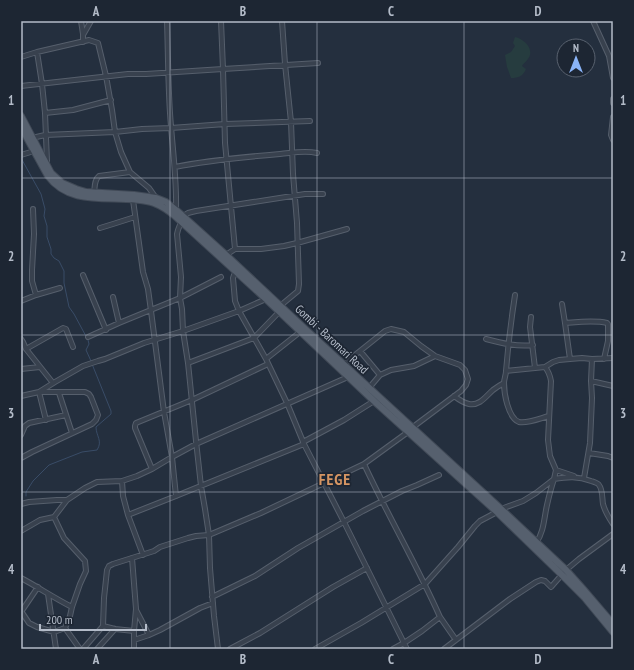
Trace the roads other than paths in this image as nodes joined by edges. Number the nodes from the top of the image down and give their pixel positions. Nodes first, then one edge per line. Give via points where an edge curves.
1 (81, 21) edge
2 (92, 21) edge
3 (167, 21) edge
4 (221, 21) edge
5 (282, 21) edge
6 (594, 21) edge
7 (83, 35) junction
8 (83, 42) junction
9 (37, 52) junction
10 (21, 57) edge
11 (318, 63) dead end
12 (285, 64) junction
13 (223, 69) junction
14 (168, 73) junction
15 (106, 76) junction
16 (613, 78) edge
17 (42, 84) junction
18 (21, 86) edge
19 (613, 99) edge
20 (111, 100) junction
21 (613, 103) edge
22 (45, 113) junction
23 (21, 116) edge
24 (613, 117) edge
25 (310, 121) dead end
26 (291, 122) junction
27 (224, 124) junction
28 (21, 127) edge
29 (171, 128) junction
30 (115, 132) junction
31 (45, 135) junction
32 (32, 138) junction
33 (613, 140) edge
34 (34, 151) junction
35 (293, 153) junction
36 (317, 153) dead end
37 (21, 155) edge
38 (227, 158) junction
39 (47, 164) junction
40 (175, 167) junction
41 (130, 172) junction
42 (94, 193) junction
43 (323, 194) dead end
44 (294, 196) junction
45 (156, 198) junction
46 (133, 200) junction
47 (231, 206) junction
48 (33, 209) dead end
49 (176, 210) junction
50 (135, 217) junction
51 (182, 219) junction
52 (100, 228) dead end
53 (347, 229) dead end
54 (297, 243) junction
55 (236, 249) junction
56 (226, 255) junction
57 (240, 272) junction
58 (83, 275) dead end
59 (221, 277) dead end
60 (60, 288) dead end
61 (36, 295) junction
62 (515, 295) dead end
63 (113, 297) dead end
64 (180, 298) junction
65 (266, 299) junction
66 (21, 301) edge
67 (562, 304) dead end
68 (280, 309) junction
69 (151, 311) junction
70 (238, 311) junction
71 (531, 317) dead end
72 (119, 323) junction
73 (565, 323) junction
74 (106, 330) junction
75 (184, 331) junction
76 (300, 332) junction
77 (88, 337) dead end
78 (254, 338) junction
79 (486, 339) dead end
80 (154, 340) junction
81 (22, 341) edge
82 (508, 344) junction
83 (533, 345) junction
84 (73, 348) dead end
85 (26, 349) junction
86 (360, 351) junction
87 (435, 356) junction
88 (613, 358) edge
89 (266, 359) junction
90 (570, 359) junction
91 (592, 359) junction
92 (604, 359) junction
93 (188, 363) junction
94 (268, 364) junction
95 (344, 365) junction
96 (40, 366) junction
97 (545, 367) junction
98 (535, 368) junction
99 (21, 370) edge
100 (506, 371) junction
101 (380, 375) junction
102 (348, 377) junction
103 (591, 381) junction
104 (504, 383) junction
105 (53, 384) junction
106 (613, 386) edge
107 (369, 388) junction
108 (40, 392) junction
109 (60, 393) junction
110 (21, 396) edge
111 (454, 396) junction
112 (192, 400) junction
113 (378, 402) junction
114 (288, 403) junction
115 (164, 412) junction
116 (66, 415) junction
117 (549, 416) junction
118 (46, 420) junction
119 (410, 430) junction
120 (72, 433) junction
121 (21, 435) edge
122 (304, 443) junction
123 (196, 444) junction
124 (589, 453) junction
125 (172, 457) junction
126 (21, 458) edge
127 (613, 458) edge
128 (364, 464) junction
129 (152, 469) junction
130 (556, 470) junction
131 (439, 475) dead end
132 (574, 477) junction
133 (584, 478) junction
134 (554, 479) junction
135 (122, 481) junction
136 (324, 483) junction
137 (201, 486) junction
138 (176, 496) junction
139 (67, 500) junction
140 (382, 502) junction
141 (21, 504) edge
142 (499, 510) junction
143 (128, 515) junction
144 (54, 517) junction
145 (344, 522) junction
146 (613, 524) edge
147 (21, 531) edge
148 (613, 534) edge
149 (209, 535) junction
150 (536, 543) junction
151 (143, 555) junction
152 (132, 558) junction
153 (367, 568) junction
154 (564, 573) junction
155 (21, 578) edge
156 (425, 584) junction
157 (38, 587) junction
158 (48, 594) junction
159 (212, 597) junction
160 (213, 602) junction
161 (72, 607) junction
162 (387, 607) junction
163 (136, 610) junction
164 (21, 612) edge
165 (440, 617) junction
166 (613, 624) edge
167 (104, 626) junction
168 (65, 628) junction
169 (115, 629) junction
170 (134, 631) junction
171 (54, 632) junction
172 (613, 632) edge
173 (149, 635) junction
174 (134, 640) junction
175 (456, 640) junction
176 (404, 643) junction
177 (56, 649) edge
178 (81, 649) edge
179 (97, 649) edge
180 (134, 649) edge
181 (218, 649) edge
182 (230, 649) edge
183 (315, 649) edge
184 (393, 649) edge
185 (407, 649) edge
186 (444, 649) edge

1 - 7 street
2 - 7 street
3 - 14 street
4 - 13 street
5 - 12 street
6 - 16 street via 609,56
7 - 8 street
8 - 9 street
8 - 15 street via 89,40 98,44
9 - 10 street
9 - 17 street
11 - 12 street
12 - 13 street
12 - 26 street
13 - 14 street
13 - 27 street
14 - 15 street
14 - 29 street
15 - 17 street
15 - 20 street
17 - 18 street
17 - 22 street
19 - 21 street
20 - 22 street via 74,110
20 - 30 street
22 - 31 street
23 - 32 main road, Gombi - Baromari Road
24 - 33 street
25 - 26 street
26 - 27 street
26 - 35 street
27 - 29 street
27 - 38 street
28 - 34 main road, Gombi - Baromari Road
29 - 30 street
29 - 40 street
30 - 31 street
30 - 41 street
31 - 32 street
31 - 39 street
32 - 39 main road, Gombi - Baromari Road
34 - 37 street
34 - 46 main road, Gombi - Baromari Road via 52,181 71,194 91,198
35 - 36 street
35 - 38 street
35 - 44 street
38 - 40 street
38 - 47 street
39 - 42 main road, Gombi - Baromari Road via 62,183 76,190
40 - 49 street
41 - 42 street via 99,176 95,180
41 - 45 street via 149,188
42 - 45 main road, Gombi - Baromari Road
43 - 44 street
44 - 47 street
44 - 54 street
45 - 49 main road, Gombi - Baromari Road
46 - 50 street
46 - 51 main road, Gombi - Baromari Road via 156,204
47 - 51 street via 188,213
47 - 55 street
48 - 61 street via 32,281
49 - 51 main road, Gombi - Baromari Road
50 - 52 street
50 - 69 street
51 - 56 main road, Gombi - Baromari Road
51 - 57 main road, Gombi - Baromari Road
51 - 64 street via 177,234
53 - 54 street
54 - 55 street via 272,248
54 - 68 street via 298,291
55 - 56 street
56 - 57 main road, Gombi - Baromari Road
57 - 65 main road, Gombi - Baromari Road
57 - 68 main road, Gombi - Baromari Road
57 - 70 street via 233,278
58 - 74 street
59 - 64 street
60 - 61 street
61 - 66 street
62 - 82 street
63 - 72 street
64 - 69 street
64 - 75 street
65 - 68 main road, Gombi - Baromari Road
65 - 70 street
67 - 73 street
68 - 76 main road, Gombi - Baromari Road
68 - 78 street
68 - 95 main road, Gombi - Baromari Road
69 - 72 street
69 - 80 street
70 - 75 street
70 - 78 street
71 - 83 street
72 - 74 street
73 - 90 street
73 - 92 street via 607,323 608,341
74 - 77 street
75 - 80 street
75 - 93 street
76 - 89 street
76 - 102 main road, Gombi - Baromari Road
78 - 89 street
78 - 93 street
79 - 82 street
80 - 105 street via 83,366
80 - 115 street
81 - 85 street
82 - 83 street
82 - 100 street
83 - 98 street
84 - 85 street via 66,329 63,328
85 - 96 street
86 - 87 street via 385,331 392,329 404,332
86 - 95 street
86 - 101 street
87 - 101 street via 414,366 391,370
87 - 111 street via 465,370 468,379 466,386
88 - 92 street
89 - 94 street
90 - 91 street
90 - 97 street via 559,360
91 - 92 street
91 - 103 street
93 - 112 street
94 - 112 street
94 - 114 street
95 - 107 main road, Gombi - Baromari Road
96 - 99 street
96 - 105 street
97 - 98 street
97 - 117 street via 551,381
98 - 100 street
100 - 104 street
101 - 107 street
102 - 113 main road, Gombi - Baromari Road
102 - 114 street
103 - 106 street
103 - 124 street
104 - 111 street via 474,404
104 - 117 street via 507,403 518,422 525,423
105 - 108 street
107 - 113 main road, Gombi - Baromari Road
108 - 109 street
108 - 110 street
108 - 118 street
109 - 116 street
109 - 120 street via 89,394 98,416 92,424
111 - 119 street
112 - 115 street
112 - 123 street
113 - 119 main road, Gombi - Baromari Road
113 - 122 street
114 - 122 street
114 - 123 street
115 - 125 street
115 - 129 street via 135,426
116 - 118 street
116 - 120 street
117 - 130 street via 549,449
118 - 121 street via 30,423 25,426
119 - 128 street
119 - 142 main road, Gombi - Baromari Road
120 - 126 street
122 - 136 street
122 - 137 street
123 - 125 street
123 - 137 street
124 - 127 street
124 - 133 street
125 - 129 street
125 - 138 street
128 - 136 street
128 - 140 street
129 - 135 street
130 - 132 street
130 - 134 street
131 - 140 street
132 - 133 street
132 - 134 street
133 - 146 street via 599,485 606,515
134 - 142 street via 523,501
134 - 150 street via 542,532
135 - 139 street via 97,482
135 - 143 street
136 - 145 street
136 - 149 street
137 - 138 street
137 - 149 street
138 - 143 street
139 - 141 street
139 - 144 street
140 - 145 street
140 - 156 street
142 - 150 main road, Gombi - Baromari Road
142 - 154 main road, Gombi - Baromari Road
142 - 156 street via 475,526
143 - 151 street
144 - 147 street via 32,523
144 - 161 street via 64,538 85,561 86,566
145 - 153 street
145 - 159 street via 255,576
148 - 154 street
149 - 151 street via 188,538
149 - 159 street
150 - 154 main road, Gombi - Baromari Road
151 - 152 street
152 - 163 street
152 - 167 street via 113,564 107,570
153 - 162 street
153 - 182 street
154 - 166 main road, Gombi - Baromari Road via 583,589
154 - 172 main road, Gombi - Baromari Road
154 - 175 street via 551,587 545,581 536,582
155 - 157 street
156 - 162 street
156 - 165 street
157 - 158 street
157 - 164 street
158 - 161 street
158 - 171 street
159 - 160 street
160 - 173 street
160 - 181 street
161 - 168 street
162 - 176 street
162 - 183 street
163 - 170 street
163 - 173 street
164 - 171 street via 33,625
165 - 175 street
165 - 176 street
167 - 169 street
167 - 178 street
168 - 171 street
168 - 178 street
169 - 170 street
169 - 179 street
170 - 174 street
171 - 177 street
173 - 174 street
174 - 180 street
175 - 186 street
176 - 184 street
176 - 185 street

